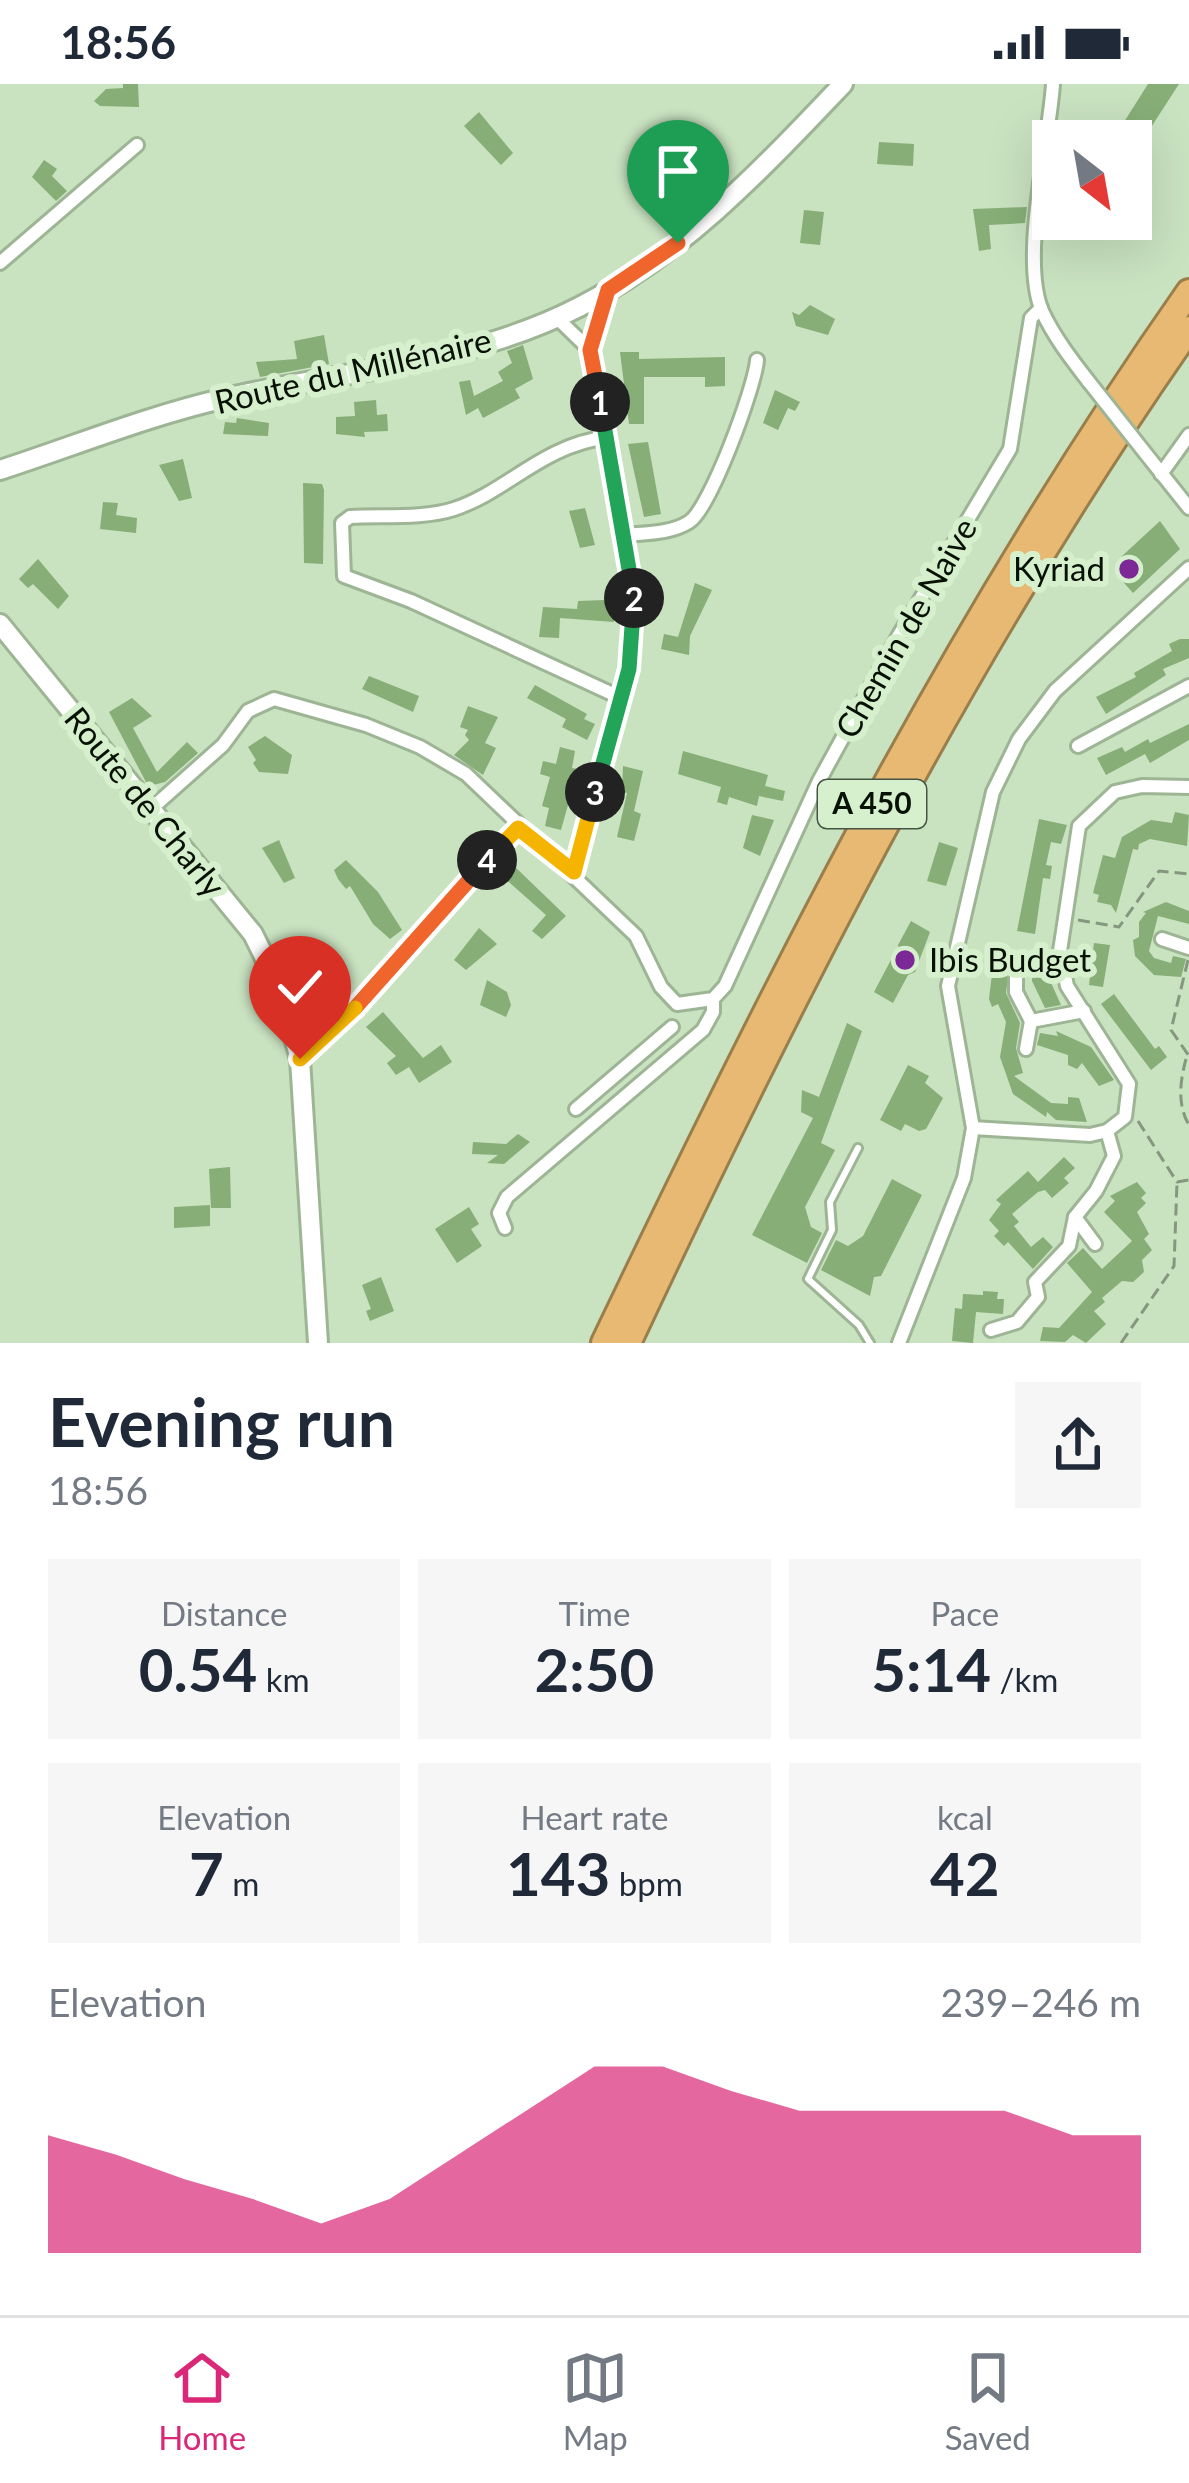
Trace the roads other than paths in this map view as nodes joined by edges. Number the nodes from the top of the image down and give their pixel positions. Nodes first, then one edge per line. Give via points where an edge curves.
1 (843, 84) edge
2 (1053, 84) edge
3 (137, 145) dead end
4 (0, 262) edge
5 (608, 290) junction
6 (1189, 292) edge
7 (1041, 308) junction
8 (557, 318) junction
9 (1189, 329) edge
10 (590, 350) junction
11 (757, 360) dead end
12 (1189, 435) edge
13 (607, 437) junction
14 (0, 470) edge
15 (1161, 474) junction
16 (1189, 508) edge
17 (625, 535) junction
18 (1189, 568) edge
19 (1189, 580) edge
20 (1163, 591) junction
21 (0, 624) edge
22 (1189, 686) edge
23 (620, 697) junction
24 (1078, 746) dead end
25 (1189, 787) edge
26 (151, 809) junction
27 (518, 828) junction
28 (574, 872) junction
29 (1162, 939) dead end
30 (1189, 952) edge
31 (1016, 975) dead end
32 (713, 999) junction
33 (677, 1004) junction
34 (1084, 1011) junction
35 (1031, 1021) junction
36 (672, 1027) junction
37 (680, 1045) junction
38 (1026, 1049) dead end
39 (300, 1059) junction
40 (576, 1109) dead end
41 (973, 1128) junction
42 (1106, 1131) junction
43 (858, 1148) dead end
44 (695, 1199) junction
45 (1075, 1217) junction
46 (506, 1228) dead end
47 (1095, 1244) dead end
48 (991, 1330) dead end
49 (318, 1343) edge
50 (604, 1343) edge
51 (628, 1343) edge
52 (646, 1343) edge
53 (870, 1343) edge
54 (899, 1343) edge

1 - 5 street, Route du Millénaire via 728,202
2 - 7 street via 1033,252
3 - 4 street
5 - 8 street, Route du Millénaire
5 - 10 street
6 - 50 highway, A 450 via 992,593 854,836
7 - 15 street, bridge
7 - 32 street, Chemin de Naive via 1030,318 1010,449 819,781
8 - 10 street
8 - 14 street, Route du Millénaire via 461,351 221,399
9 - 44 highway, A 450 via 946,715
10 - 13 street
11 - 17 street via 755,384 700,512 668,531
12 - 15 street
13 - 17 street
13 - 23 street via 533,462 457,508 350,517 342,523 344,576
15 - 16 street
17 - 23 street via 636,610
18 - 20 street
19 - 20 street
20 - 41 street via 1055,691 993,792 948,986
21 - 26 street, Route de Charly
22 - 24 street
23 - 28 street
25 - 34 street via 1115,792 1079,826 1060,951 1067,986
26 - 27 street via 223,745 248,711 274,699 420,747 466,774
26 - 39 street, Route de Charly via 253,934 281,991
27 - 28 street
27 - 39 street
28 - 33 street via 636,936
29 - 30 street
31 - 35 street
32 - 33 street
32 - 37 street, Chemin de Naive via 703,1030
33 - 36 street
34 - 35 street
34 - 42 street via 1130,1084 1125,1117
35 - 38 street
36 - 37 street
36 - 40 street
37 - 46 street, Chemin de Naive via 507,1197 499,1213
39 - 49 street, Route de Charly
41 - 42 street
41 - 54 street via 964,1178
42 - 45 street via 1114,1156
43 - 53 lane via 830,1202 832,1230 808,1279
44 - 51 highway, A 450
44 - 52 highway via 696,1223
45 - 47 street
45 - 48 street via 1069,1246 1035,1282 1038,1297 1017,1322

